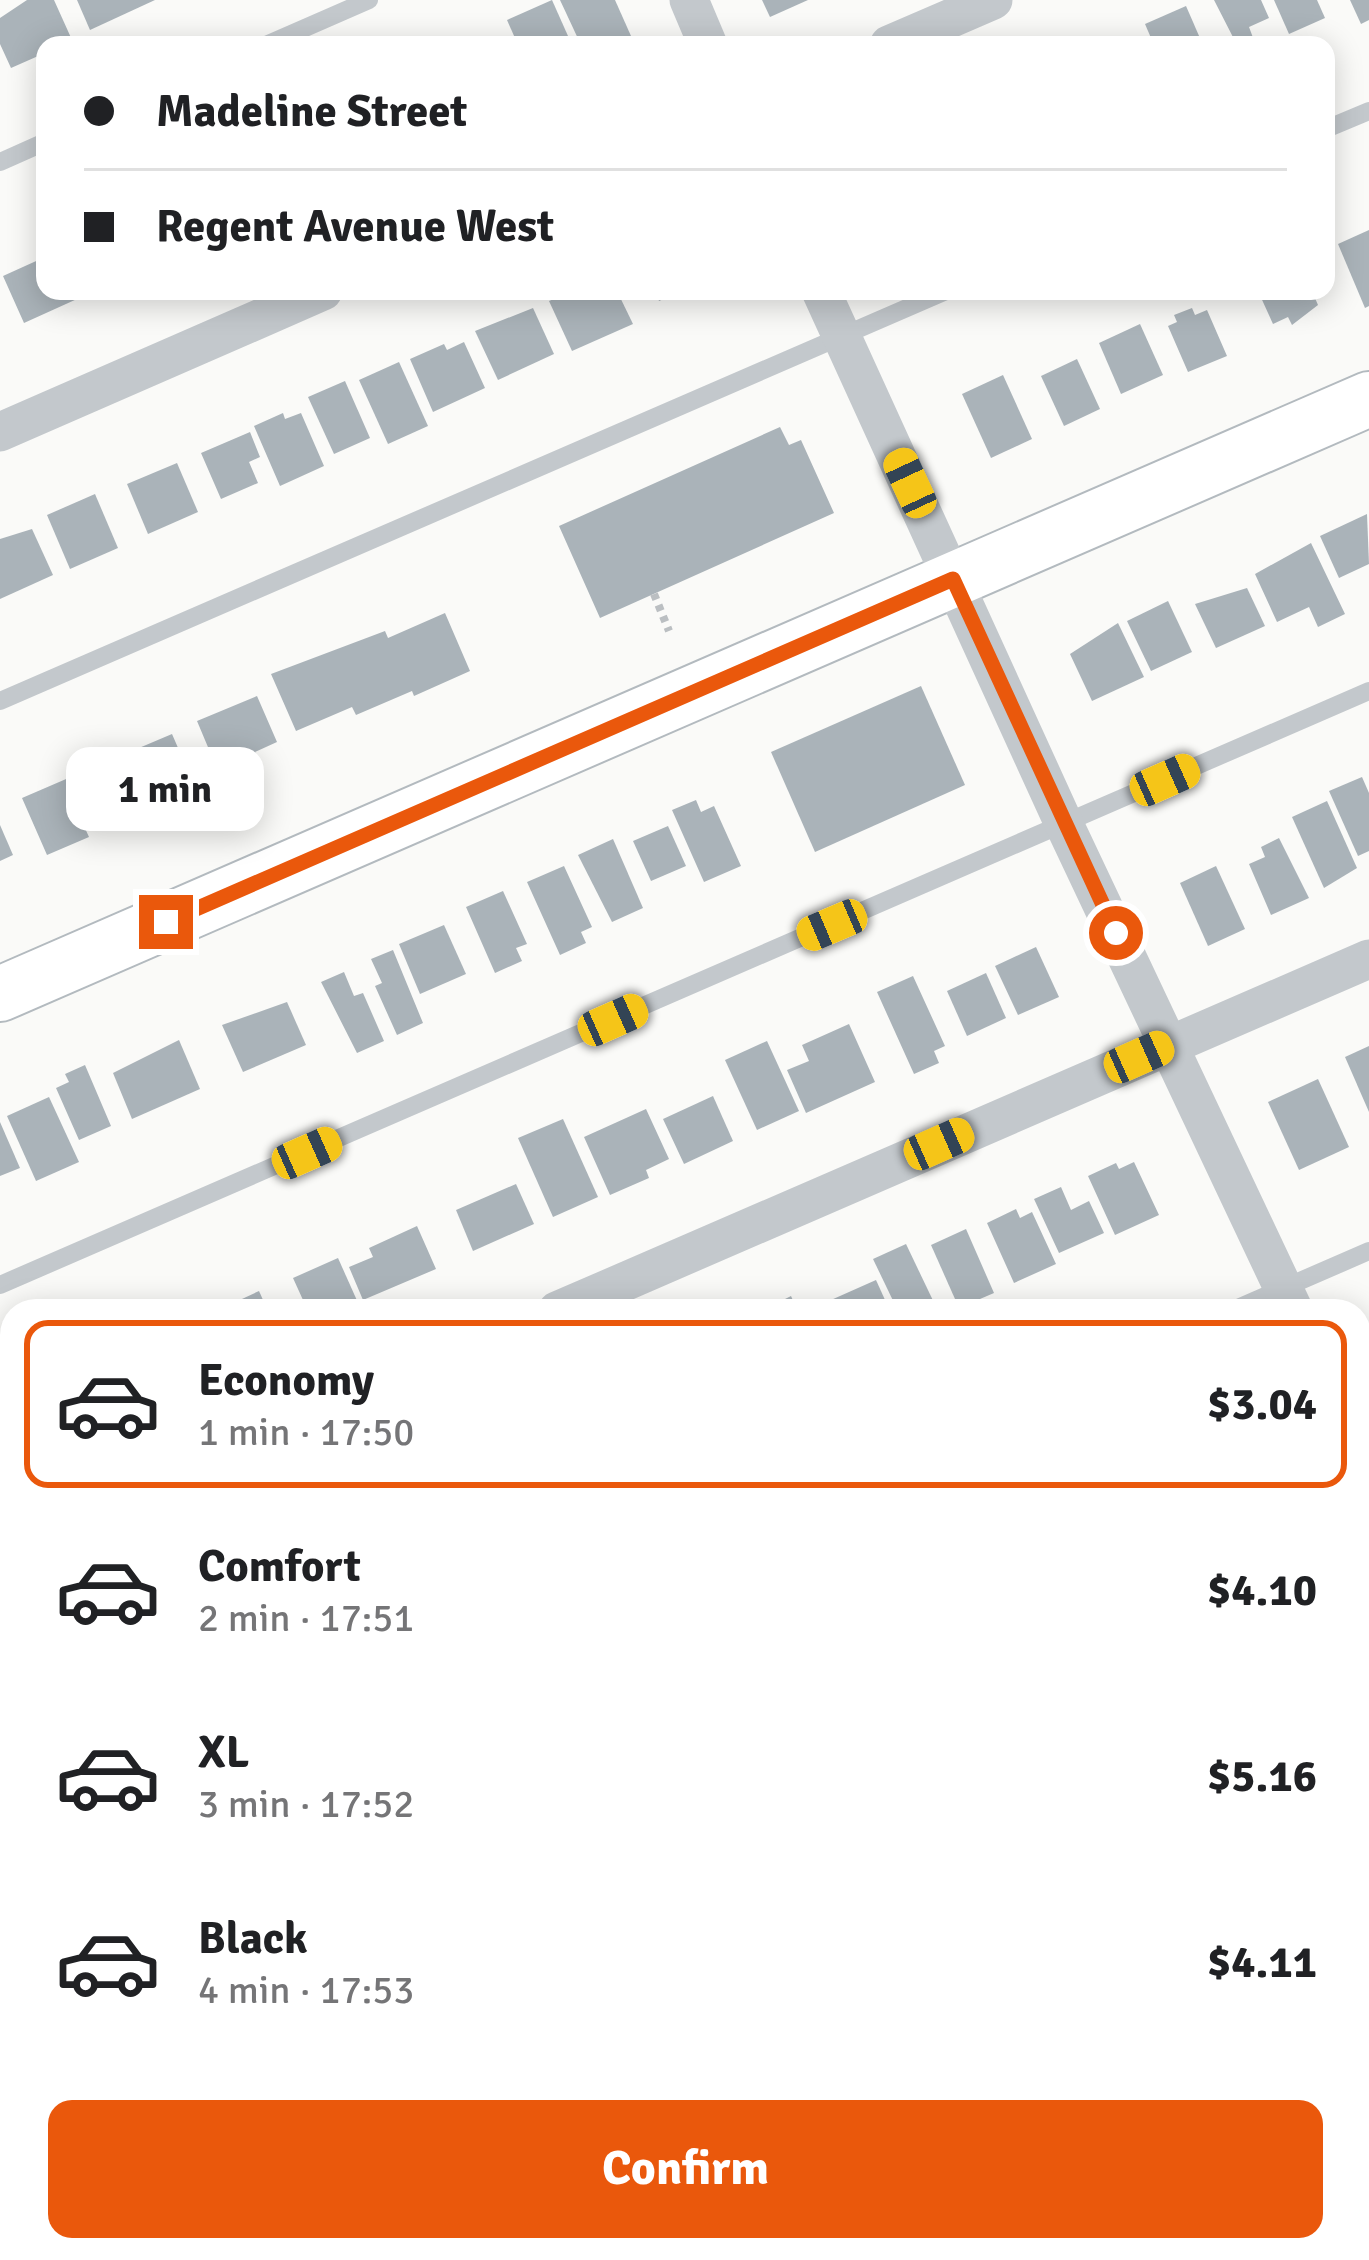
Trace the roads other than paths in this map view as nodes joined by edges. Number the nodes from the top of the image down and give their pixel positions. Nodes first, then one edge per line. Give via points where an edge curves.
1 (369, 0) edge
2 (689, 0) edge
3 (993, 0) edge
4 (287, 36) edge
5 (704, 36) edge
6 (910, 36) edge
7 (1369, 111) edge
8 (1335, 125) edge
9 (36, 146) edge
10 (0, 162) edge
11 (302, 300) edge
12 (825, 300) edge
13 (925, 300) edge
14 (842, 335) junction
15 (1369, 399) edge
16 (0, 432) edge
17 (953, 579) junction
18 (1369, 692) edge
19 (0, 700) edge
20 (1064, 824) junction
21 (1369, 959) edge
22 (0, 994) edge
23 (1169, 1044) junction
24 (1369, 1251) edge
25 (0, 1286) edge
26 (585, 1299) edge
27 (1289, 1299) edge
28 (1291, 1299) edge

1 - 4 lane
2 - 5 street
3 - 6 street
7 - 8 lane
9 - 10 lane
11 - 16 street
12 - 14 street
13 - 14 lane
14 - 17 street
14 - 19 lane
15 - 17 main road
17 - 20 street
17 - 22 main road
18 - 20 lane
20 - 23 street
20 - 25 lane
21 - 23 street
23 - 26 street
23 - 27 street
24 - 28 lane

